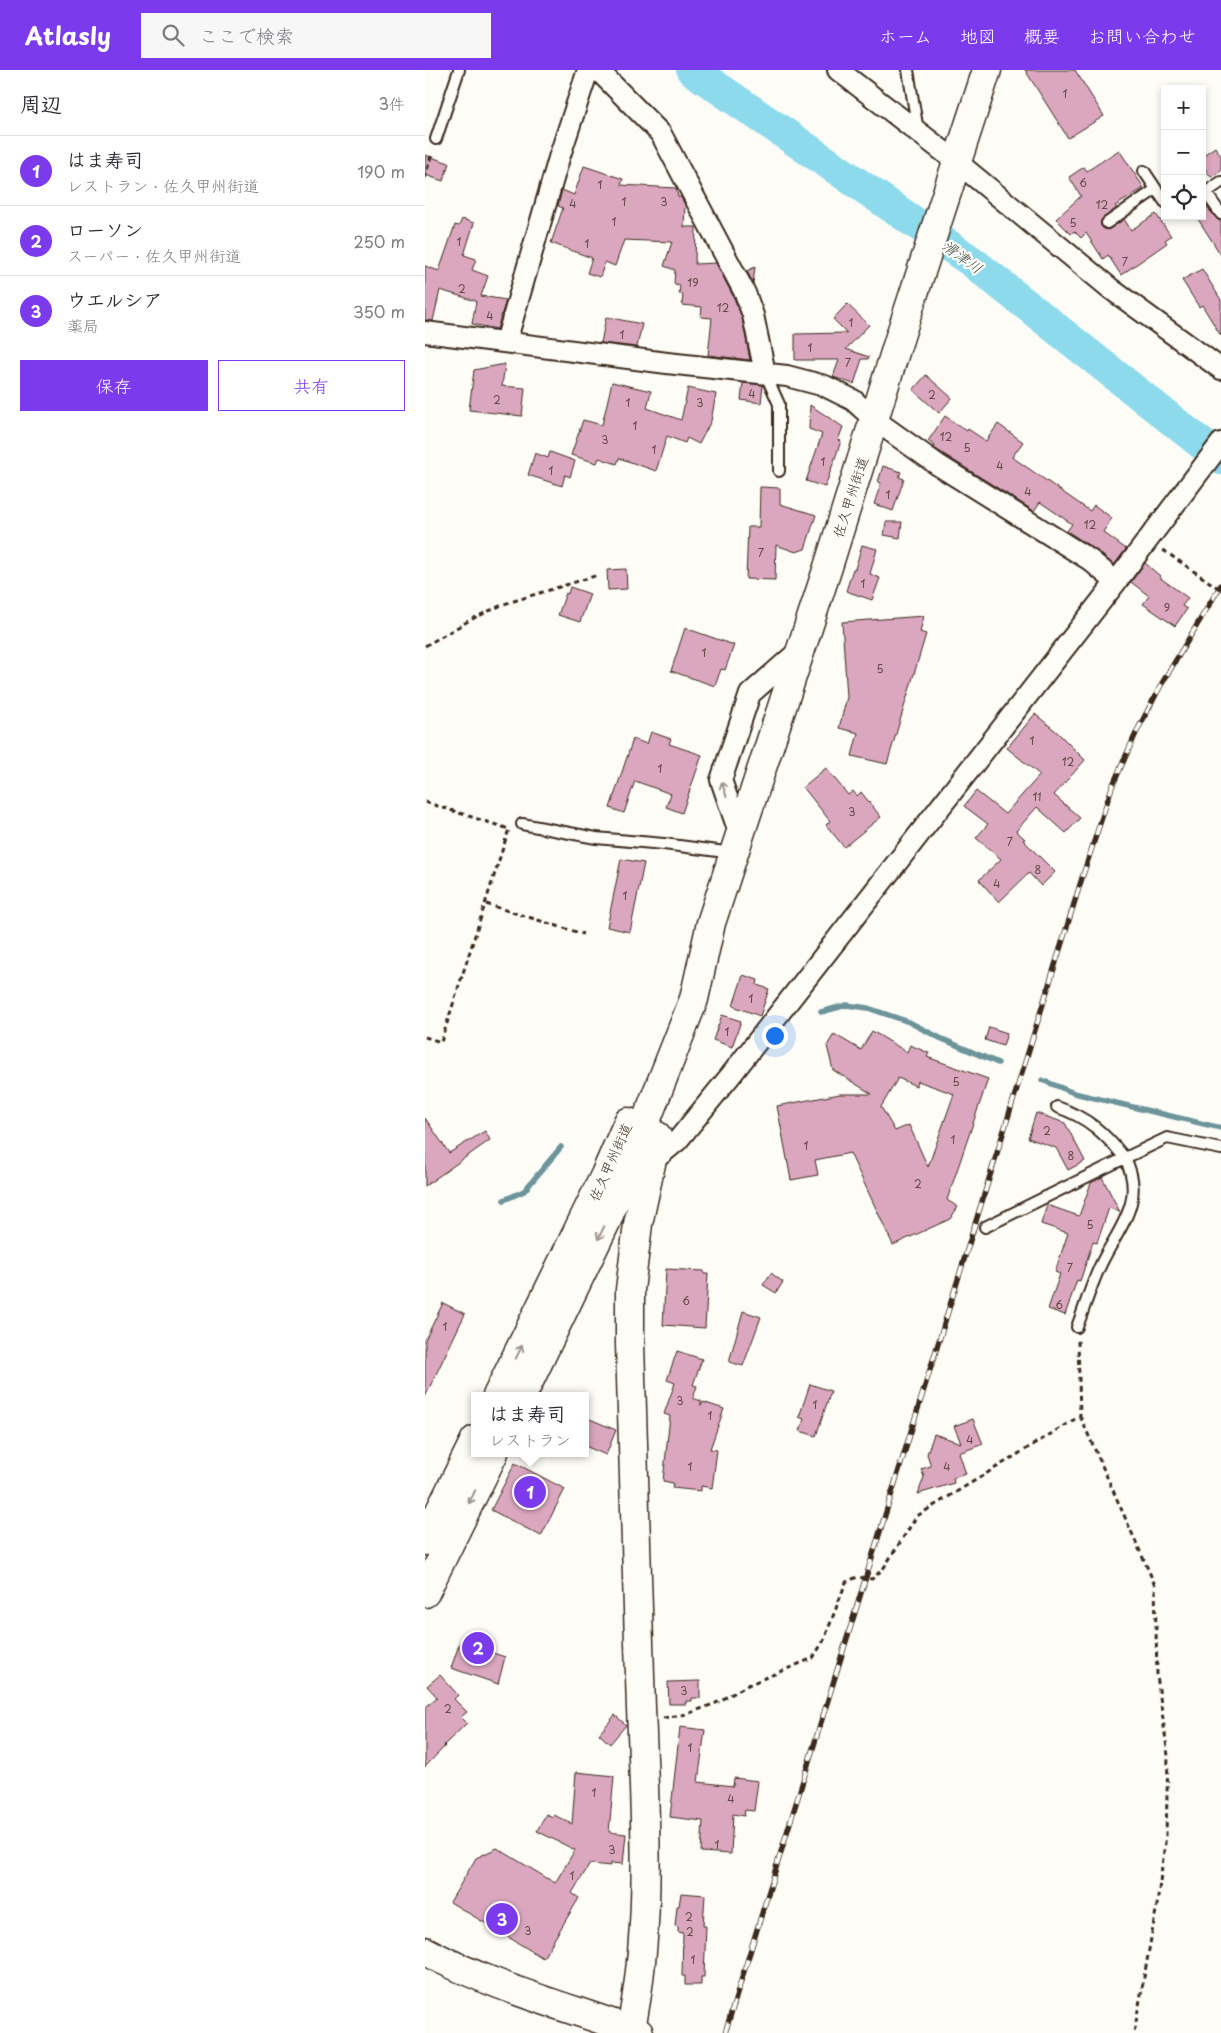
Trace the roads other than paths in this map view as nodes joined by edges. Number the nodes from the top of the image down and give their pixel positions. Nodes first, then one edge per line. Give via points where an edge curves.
1 (459, 70) edge
2 (588, 70) edge
3 (599, 70) edge
4 (838, 70) edge
5 (908, 70) edge
6 (987, 70) edge
7 (919, 134) junction
8 (436, 139) road end
9 (956, 167) junction
10 (1144, 170) dead end
11 (1221, 182) edge
12 (1157, 189) junction
13 (1206, 193) edge
14 (1161, 196) edge
15 (1206, 196) edge
16 (1221, 214) edge
17 (1107, 223) dead end
18 (425, 332) edge
19 (506, 342) junction
20 (1221, 370) edge
21 (765, 373) junction
22 (875, 420) junction
23 (1221, 443) edge
24 (779, 471) dead end
25 (1116, 582) junction
26 (522, 824) dead end
27 (737, 844) junction
28 (711, 924) junction
29 (694, 999) junction
30 (1057, 1107) dead end
31 (630, 1116) junction
32 (1221, 1148) edge
33 (1125, 1158) junction
34 (649, 1164) junction
35 (625, 1179) junction
36 (985, 1227) dead end
37 (630, 1290) junction
38 (1077, 1327) road end
39 (499, 1392) edge
40 (524, 1392) edge
41 (471, 1448) edge
42 (492, 1457) edge
43 (425, 1541) edge
44 (425, 1593) edge
45 (425, 1951) edge
46 (633, 2032) edge

1 - 8 lane
2 - 19 street
3 - 21 street via 661,134 745,293
4 - 7 street
5 - 7 lane
6 - 9 main road, 佐久甲州街道
7 - 9 street
9 - 20 street via 1111,289
9 - 22 main road, 佐久甲州街道
10 - 12 lane
11 - 13 lane
12 - 14 lane
12 - 17 lane
15 - 16 lane
18 - 19 street
19 - 21 street
21 - 22 street via 825,386 853,400
21 - 24 lane via 779,404
22 - 25 street via 938,465 1090,560
22 - 27 main road, 佐久甲州街道
23 - 25 street
25 - 34 street via 731,1075 678,1140
26 - 27 lane via 596,838 664,844
27 - 28 main road, 佐久甲州街道
28 - 29 main road, 佐久甲州街道
28 - 31 main road, 佐久甲州街道
29 - 34 main road
29 - 35 main road, 佐久甲州街道
30 - 33 lane via 1092,1123
31 - 35 main road
39 -> 31 main road, 佐久甲州街道 via 605,1175
32 - 33 lane via 1167,1138
33 - 36 lane
33 - 38 lane via 1132,1172 1133,1186 1127,1220 1102,1263
34 - 37 main road
35 - 37 main road via 623,1223
35 -> 40 main road, 佐久甲州街道
37 - 46 main road via 645,1818 645,1910
41 - 43 main road
42 -> 44 main road
45 - 46 main road via 490,1980

